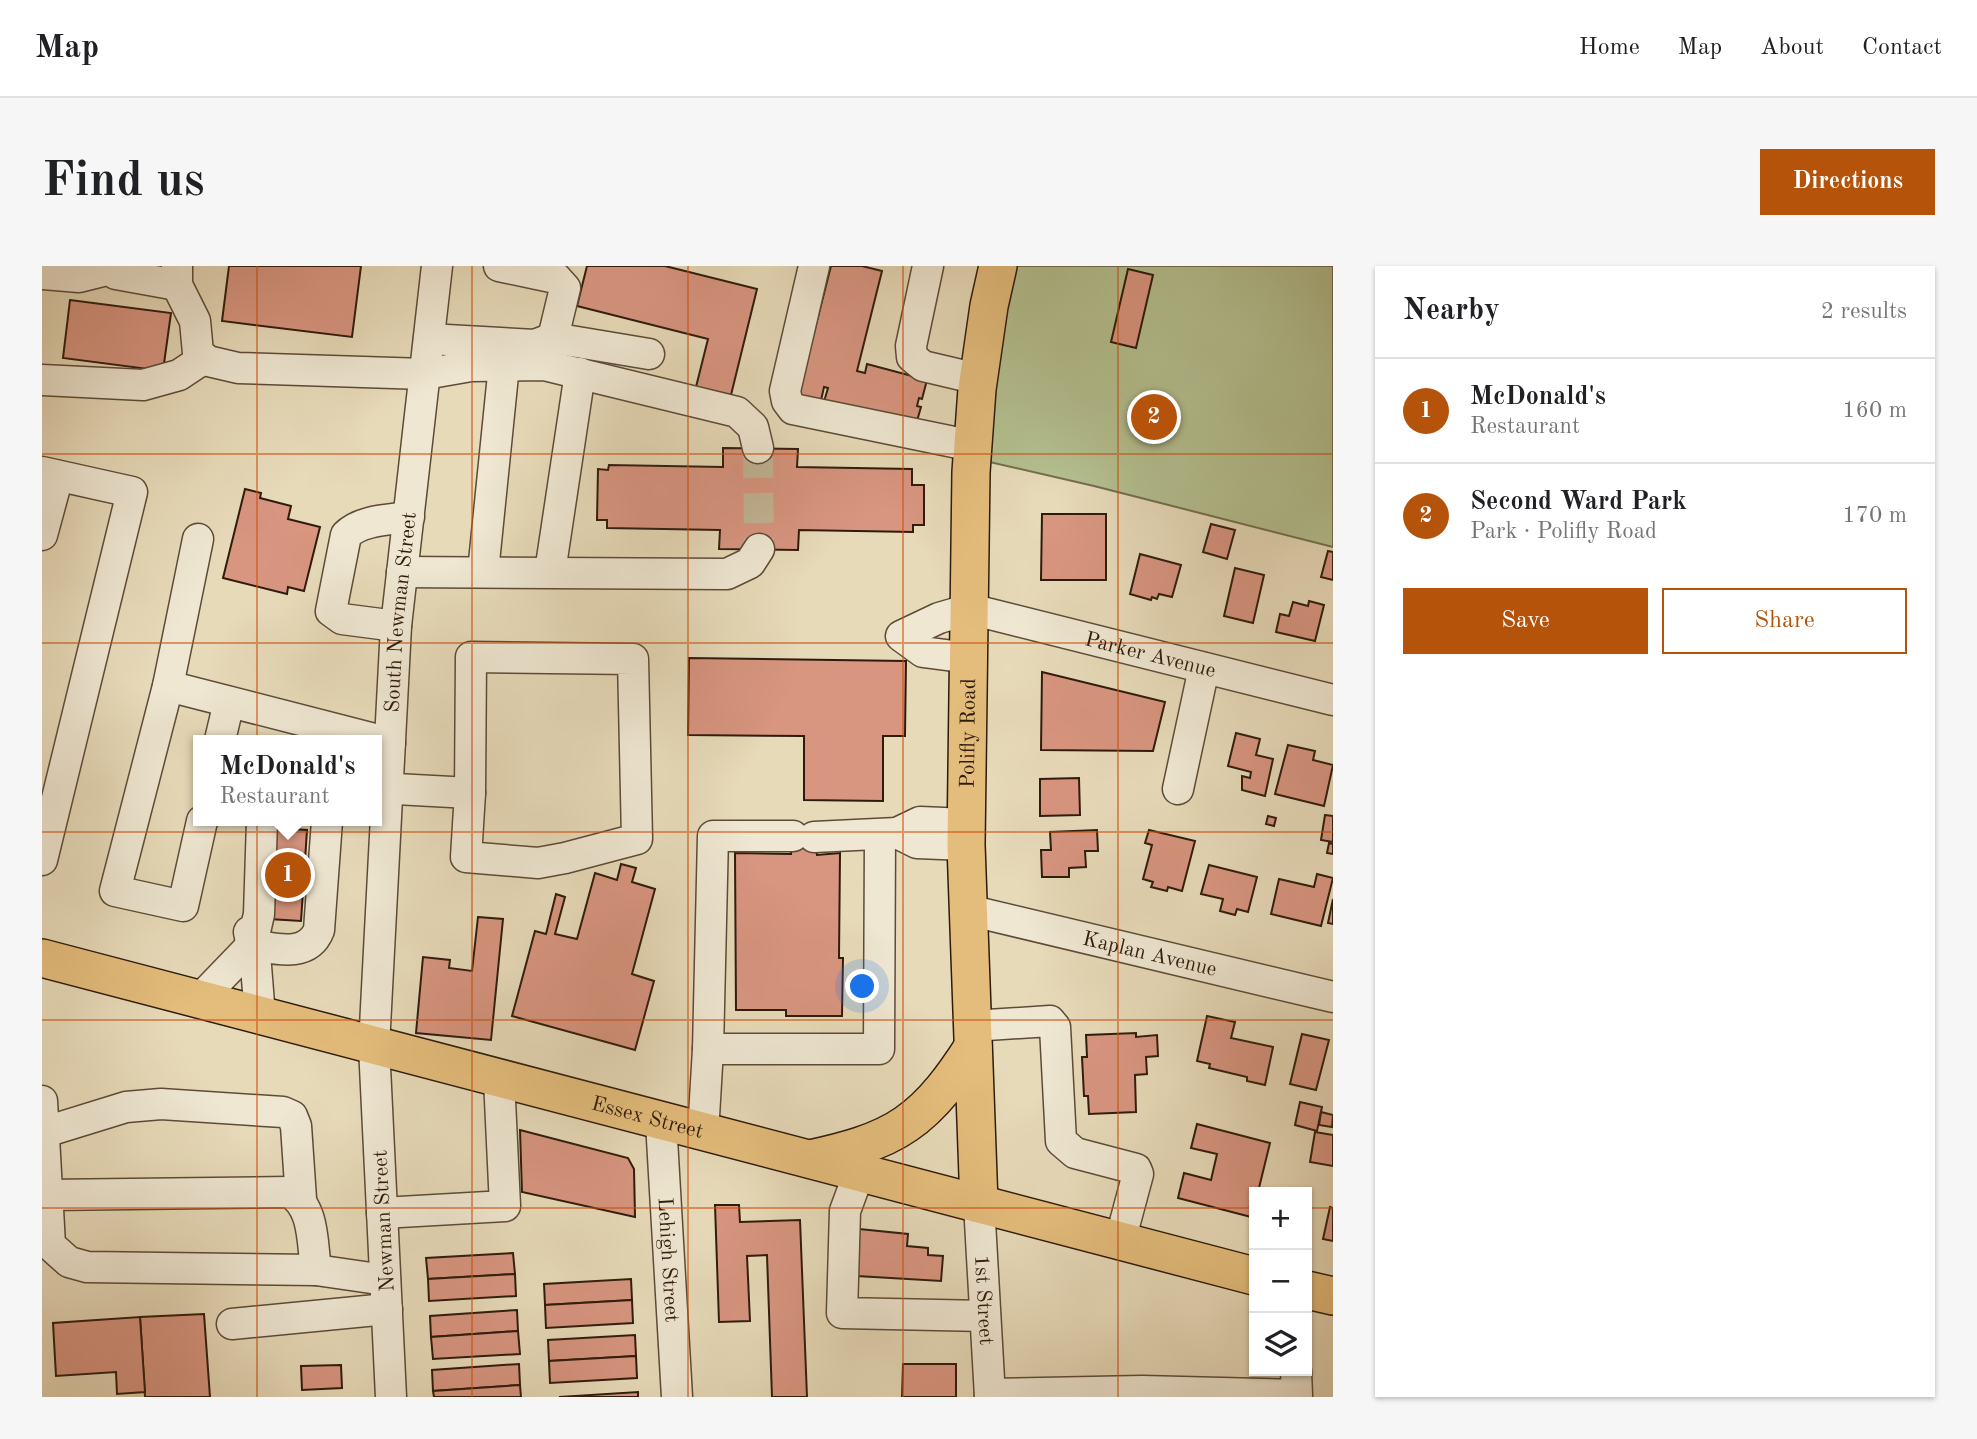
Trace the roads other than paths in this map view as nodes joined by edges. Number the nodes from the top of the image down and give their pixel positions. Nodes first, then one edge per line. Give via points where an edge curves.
1 (437, 266) edge
2 (499, 266) edge
3 (814, 266) edge
4 (928, 266) edge
5 (998, 266) edge
6 (111, 268) edge
7 (42, 274) edge
8 (177, 276) edge
9 (553, 338) junction
10 (429, 339) junction
11 (649, 354) dead end
12 (203, 359) junction
13 (504, 365) junction
14 (580, 373) junction
15 (425, 374) junction
16 (978, 379) junction
17 (42, 380) edge
18 (973, 446) junction
19 (758, 448) tunnel mouth
20 (50, 474) edge
21 (409, 517) junction
22 (42, 536) edge
23 (198, 539) dead end
24 (759, 550) dead end
25 (402, 572) junction
26 (483, 572) junction
27 (550, 572) junction
28 (970, 609) junction
29 (396, 626) junction
30 (970, 658) junction
31 (1205, 668) junction
32 (168, 686) junction
33 (1333, 700) edge
34 (229, 702) junction
35 (221, 735) edge
36 (359, 735) edge
37 (382, 741) edge
38 (390, 743) junction
39 (382, 782) edge
40 (382, 787) edge
41 (1178, 789) dead end
42 (470, 793) junction
43 (201, 826) edge
44 (253, 826) edge
45 (262, 826) edge
46 (320, 826) edge
47 (327, 826) edge
48 (380, 826) edge
49 (889, 834) junction
50 (966, 834) junction
51 (42, 860) edge
52 (968, 910) junction
53 (319, 930) junction
54 (252, 945) junction
55 (42, 958) edge
56 (1333, 997) edge
57 (199, 1000) junction
58 (260, 1016) junction
59 (973, 1037) junction
60 (374, 1046) junction
61 (708, 1049) junction
62 (499, 1079) junction
63 (42, 1101) edge
64 (661, 1122) junction
65 (45, 1132) junction
66 (703, 1133) junction
67 (809, 1160) junction
68 (859, 1173) junction
69 (47, 1195) junction
70 (301, 1199) junction
71 (979, 1204) junction
72 (382, 1213) junction
73 (1120, 1241) junction
74 (316, 1270) junction
75 (1249, 1275) edge
76 (385, 1280) junction
77 (1312, 1291) edge
78 (1333, 1296) edge
79 (387, 1309) junction
80 (985, 1316) junction
81 (232, 1324) dead end
82 (1296, 1376) edge
83 (990, 1395) edge
84 (391, 1397) edge
85 (677, 1397) edge

1 - 10 street, South Newman Street
2 - 9 street via 556,278 565,288
3 - 18 street via 785,391 793,409
4 - 16 street via 912,357 923,366
5 - 16 main road, Polifly Road
6 - 7 street via 79,277
6 - 8 street via 116,274 138,279
8 - 12 street via 195,321 198,353
9 - 10 street via 535,345
9 - 11 street
10 - 15 street, South Newman Street
12 - 15 street via 238,368
12 - 17 street via 179,375 143,385
13 - 14 street via 544,365
13 - 15 street
13 - 26 street
14 - 19 street via 737,412 753,427
14 - 27 street
15 - 21 street, South Newman Street
16 - 18 main road, Polifly Road
18 - 28 main road, Polifly Road
20 - 22 street
20 - 51 street via 132,492
21 - 25 street, South Newman Street
21 - 29 street via 353,528 346,536 332,598 331,611 342,619
23 - 32 street
24 - 27 street via 750,563 726,574
25 - 26 street
25 - 29 street, South Newman Street
26 - 27 street
28 - 30 main road, Polifly Road
28 - 30 street via 901,636 923,652
28 - 31 street, Parker Avenue
29 - 38 street, South Newman Street
30 - 50 main road, Polifly Road
31 - 33 street, Parker Avenue
31 - 41 street
32 - 34 street
32 - 43 street via 115,891 183,906
34 - 35 street
34 - 36 street
37 - 38 street
38 - 39 street, South Newman Street
40 - 42 street
42 - 42 street via 471,657 633,659 636,839 538,863 466,858
44 - 54 street via 245,915
45 - 54 street via 259,914
46 - 53 street via 314,908
47 - 53 street
48 - 60 street, South Newman Street
49 - 50 street via 917,843
49 - 61 street via 879,1049
49 - 61 street via 713,836
50 - 52 main road, Polifly Road
52 - 56 street, Kaplan Avenue
52 - 59 main road, Polifly Road
53 - 54 street via 304,948
54 - 57 street
54 - 58 street
55 - 57 main road, Essex Street
57 - 58 main road, Essex Street
58 - 60 main road, Essex Street
59 - 67 main road via 958,1070 905,1125
59 - 71 main road, Polifly Road
59 - 73 street via 1049,1021 1055,1027 1061,1141 1075,1153 1136,1169 1138,1174
60 - 62 main road, Essex Street
60 - 72 street, Newman Street
61 - 66 street
62 - 64 main road, Essex Street
62 - 72 street via 505,1206
63 - 65 street
64 - 66 main road, Essex Street
64 - 85 street, Lehigh Street
65 - 69 street
65 - 70 street via 126,1107 161,1104 283,1112 292,1116 296,1126
66 - 67 main road, Essex Street
67 - 68 main road, Essex Street
68 - 71 main road, Essex Street
68 - 80 street via 845,1211 842,1313
69 - 70 street via 289,1192
69 - 74 street via 50,1245 59,1256 87,1268
70 - 74 street via 308,1212
71 - 73 main road, Essex Street
71 - 80 street, 1st Street
72 - 76 street, Newman Street
73 - 75 main road, Essex Street
74 - 76 street
76 - 79 street, Newman Street
77 - 78 main road
79 - 81 street
79 - 84 street, Newman Street
80 - 83 street, 1st Street
82 - 83 street via 1297,1395 1142,1391

